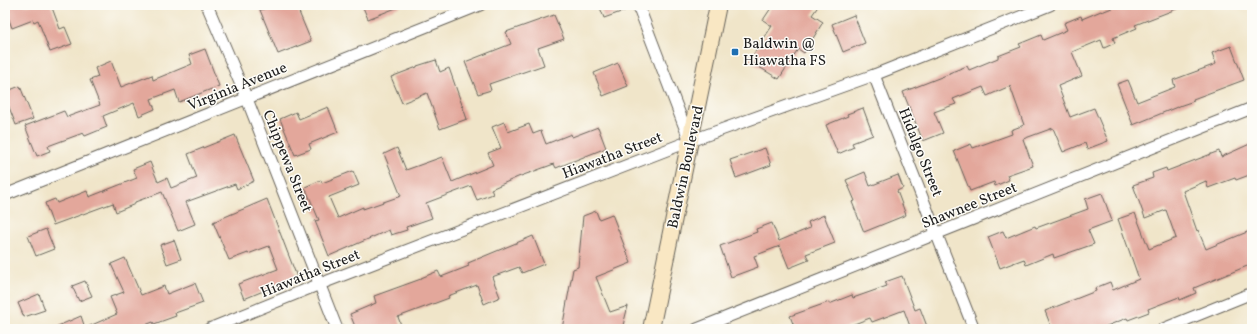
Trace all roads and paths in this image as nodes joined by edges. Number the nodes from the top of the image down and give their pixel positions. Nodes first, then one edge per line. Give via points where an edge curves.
1 (207, 5) edge
2 (480, 5) edge
3 (638, 5) edge
4 (718, 5) edge
5 (1050, 5) edge
6 (874, 75) junction
7 (247, 99) junction
8 (1252, 108) edge
9 (690, 141) junction
10 (5, 195) edge
11 (937, 234) junction
12 (320, 284) junction
13 (1252, 292) edge
14 (209, 329) edge
15 (337, 329) edge
16 (651, 329) edge
17 (697, 329) edge
18 (974, 329) edge
19 (1163, 329) edge

1 - 7 street, Chippewa Street
2 - 7 street, Virginia Avenue
3 - 9 street
4 - 9 main road, Baldwin Boulevard
5 - 6 street, Hiawatha Street
6 - 9 street, Hiawatha Street
6 - 11 street, Hidalgo Street
7 - 10 street, Virginia Avenue
7 - 12 street, Chippewa Street
8 - 11 street, Shawnee Street
9 - 12 street, Hiawatha Street
9 - 16 main road, Baldwin Boulevard
11 - 17 street, Shawnee Street
11 - 18 street, Hidalgo Street
12 - 14 street, Hiawatha Street
12 - 15 street, Chippewa Street
13 - 19 street

